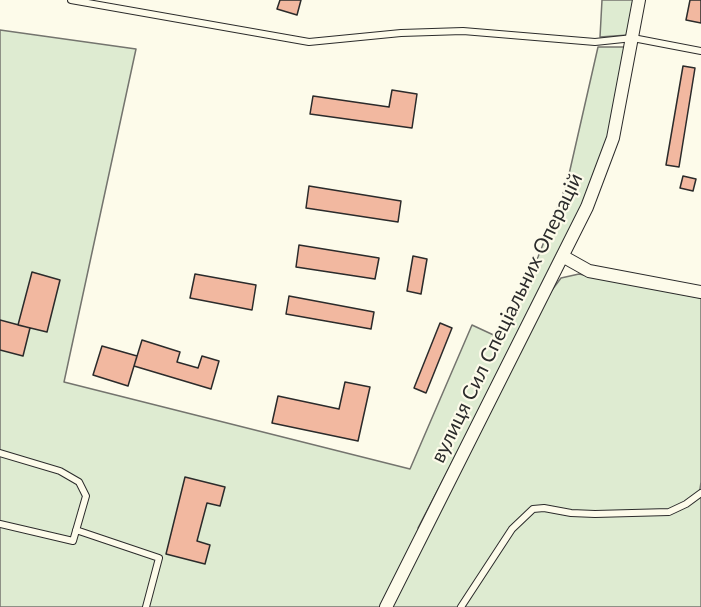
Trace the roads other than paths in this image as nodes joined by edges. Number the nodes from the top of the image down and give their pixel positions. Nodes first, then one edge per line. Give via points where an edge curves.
1 (71, 0) edge
2 (639, 0) edge
3 (633, 38) junction
4 (701, 51) edge
5 (564, 257) junction
6 (701, 292) edge
7 (0, 453) edge
8 (701, 494) edge
9 (0, 524) edge
10 (76, 530) junction
11 (146, 607) edge
12 (386, 607) edge
13 (461, 607) edge

1 - 3 lane via 309,42 463,31 595,42
2 - 3 street, вулиця Сил Спеціальних Операцій
3 - 4 lane
3 - 5 street, вулиця Сил Спеціальних Операцій via 613,138
5 - 6 street via 589,271
5 - 12 street, вулиця Сил Спеціальних Операцій
7 - 10 lane via 60,471 79,482 86,496
8 - 13 lane via 669,512 595,514 533,510 512,529
9 - 10 lane via 73,541
10 - 11 lane via 159,558

